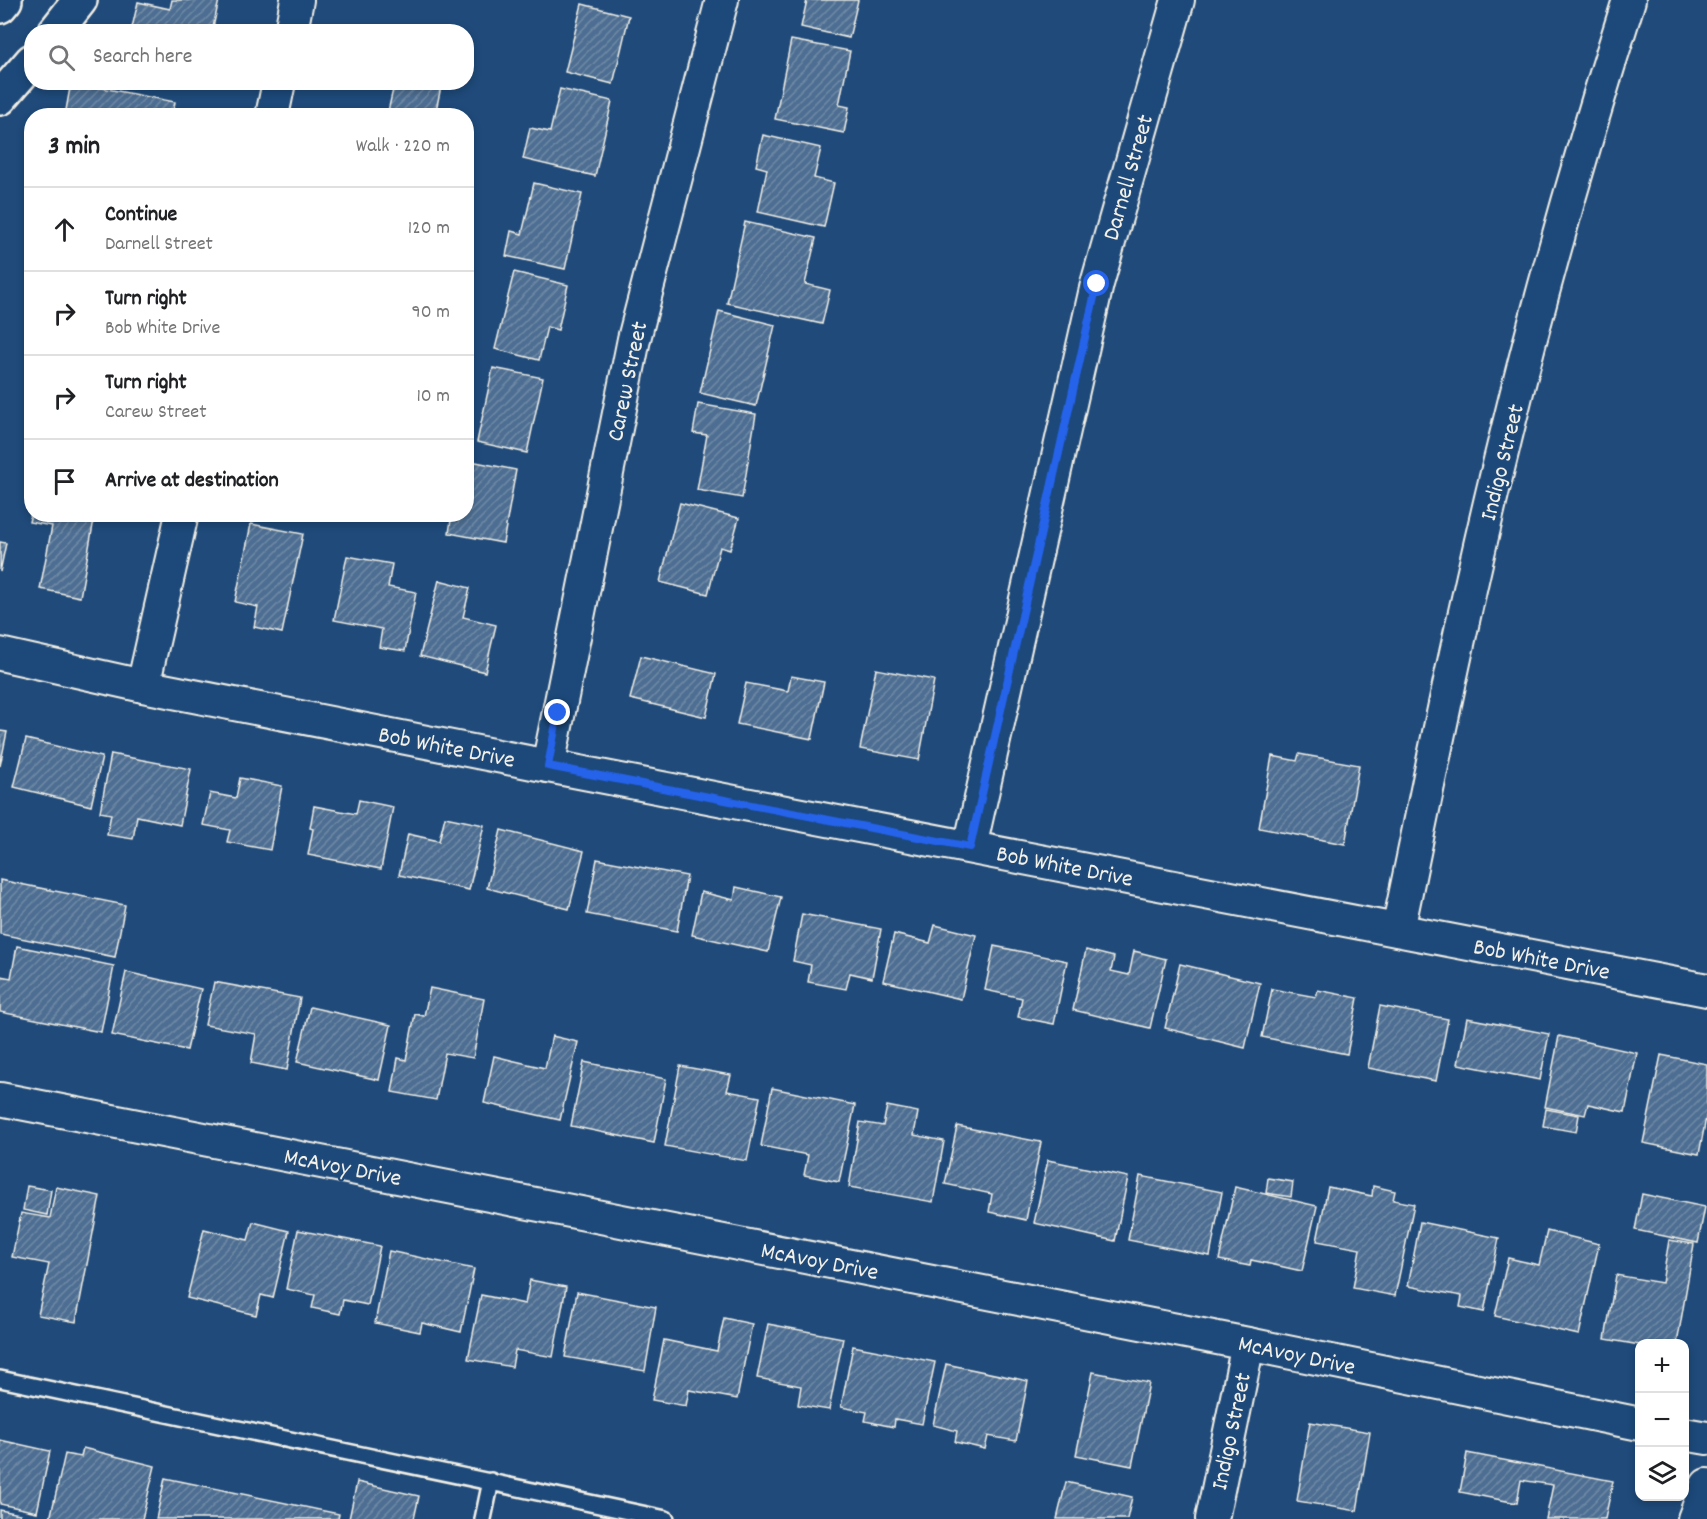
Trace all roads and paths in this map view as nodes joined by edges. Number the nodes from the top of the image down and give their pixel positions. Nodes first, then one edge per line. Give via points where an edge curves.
1 (5, 0) edge
2 (80, 0) edge
3 (297, 0) edge
4 (722, 0) edge
5 (1178, 0) edge
6 (1629, 0) edge
7 (0, 6) edge
8 (61, 24) edge
9 (292, 24) edge
10 (24, 70) edge
11 (277, 90) edge
12 (0, 98) edge
13 (274, 108) edge
14 (180, 522) edge
15 (0, 654) edge
16 (143, 686) junction
17 (548, 766) junction
18 (970, 847) junction
19 (1398, 930) junction
20 (1707, 990) edge
21 (0, 1099) edge
22 (1248, 1344) junction
23 (0, 1380) edge
24 (1635, 1423) edge
25 (1689, 1435) edge
26 (1707, 1438) edge
27 (491, 1482) junction
28 (1707, 1485) edge
29 (483, 1519) edge
30 (666, 1519) edge
31 (1212, 1519) edge
32 (1694, 1519) edge

1 - 7 main road
2 - 8 main road
3 - 9 street
4 - 17 street, Carew Street via 634,339
5 - 18 street, Darnell Street via 1097,284
6 - 19 street, Indigo Street via 1591,121 1505,440
10 - 12 main road
11 - 13 street
14 - 16 street
15 - 16 street, Bob White Drive
16 - 17 street, Bob White Drive
17 - 18 street, Bob White Drive
18 - 19 street, Bob White Drive
19 - 20 street, Bob White Drive
21 - 22 street, McAvoy Drive
22 - 24 street, McAvoy Drive
22 - 31 street, Indigo Street
23 - 27 lane
25 - 26 street
27 - 29 lane
27 - 30 lane
28 - 32 street

